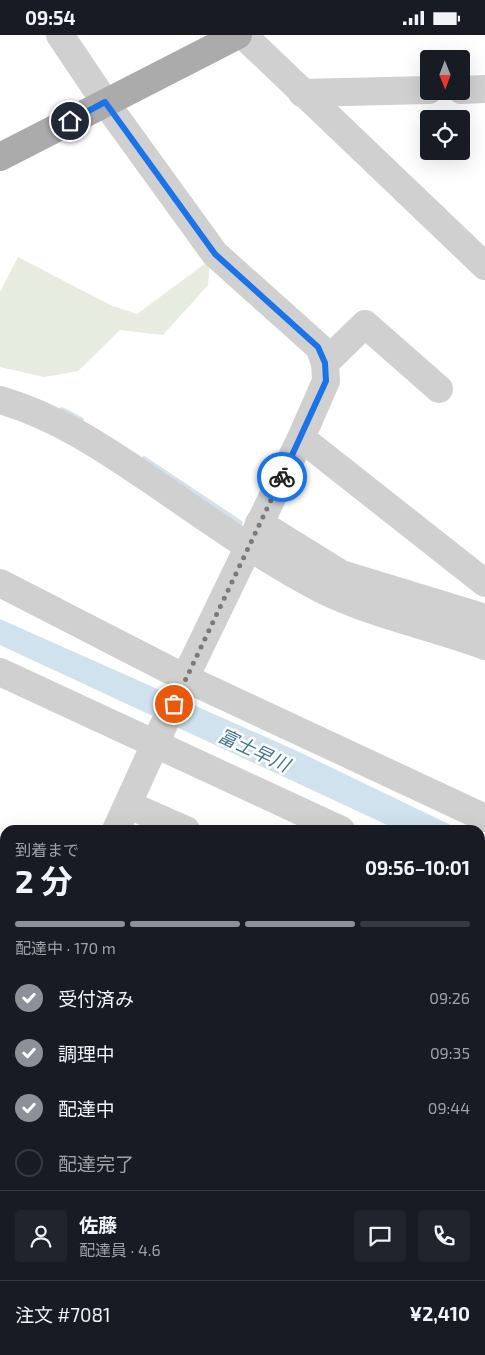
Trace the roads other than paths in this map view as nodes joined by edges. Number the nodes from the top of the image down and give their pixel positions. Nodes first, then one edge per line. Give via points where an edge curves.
1 (60, 35) edge
2 (238, 35) edge
3 (243, 35) edge
4 (485, 89) edge
5 (470, 90) edge
6 (420, 91) edge
7 (302, 93) junction
8 (105, 102) junction
9 (0, 157) edge
10 (485, 266) edge
11 (325, 363) junction
12 (439, 389) dead end
13 (0, 400) edge
14 (301, 439) junction
15 (254, 535) junction
16 (0, 583) edge
17 (485, 583) edge
18 (485, 618) edge
19 (485, 646) edge
20 (0, 672) edge
21 (183, 683) junction
22 (158, 740) junction
23 (129, 805) junction
24 (485, 818) edge
25 (119, 825) edge
26 (175, 825) edge
27 (331, 825) edge

1 - 8 street
2 - 8 main road
3 - 7 street
4 - 5 street
6 - 7 street
7 - 10 street
8 - 9 main road
8 - 11 street via 215,254 318,347
11 - 12 street via 365,324
11 - 14 street via 326,381
13 - 15 street via 32,409 100,445
14 - 15 street
14 - 17 street
15 - 18 street via 341,575
15 - 19 street via 322,589 363,606
15 - 21 street
16 - 21 street
20 - 22 street
21 - 22 street
21 - 24 street
22 - 23 street
22 - 27 street
23 - 25 street
23 - 26 street

